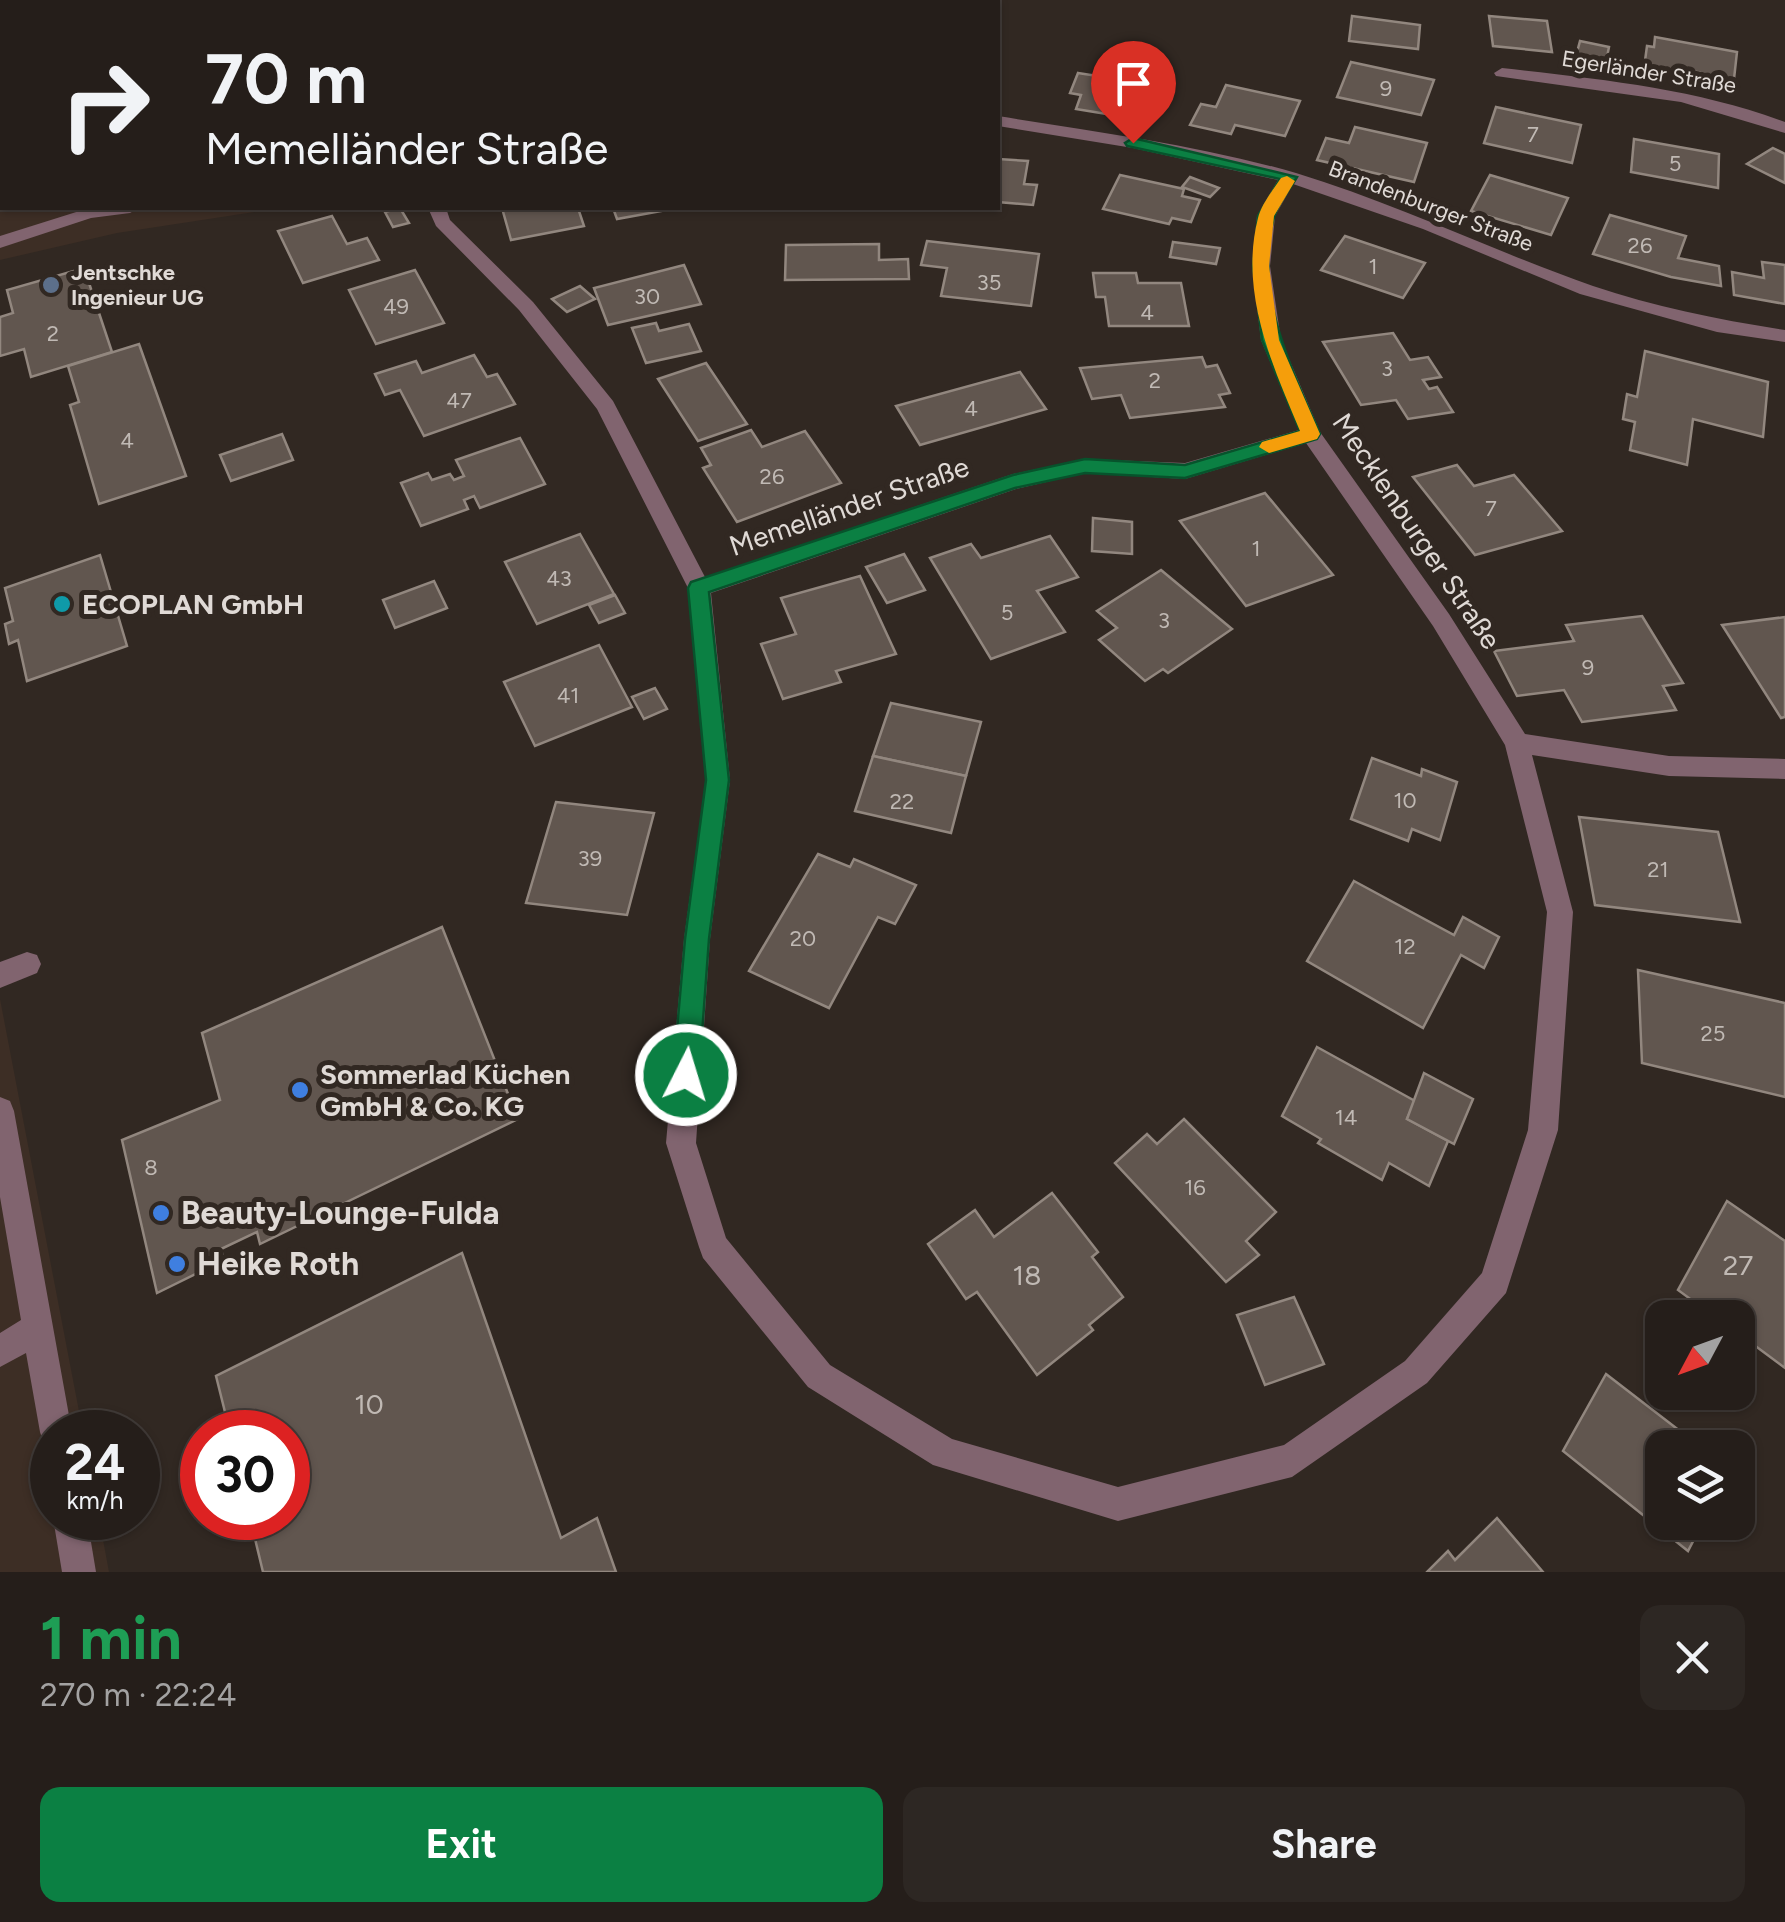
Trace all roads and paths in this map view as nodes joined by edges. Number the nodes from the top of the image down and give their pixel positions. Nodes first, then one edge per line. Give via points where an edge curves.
1 (1502, 73) dead end
2 (1000, 121) edge
3 (1785, 128) edge
4 (1289, 177) junction
5 (114, 210) edge
6 (438, 210) edge
7 (0, 242) edge
8 (1785, 336) edge
9 (1311, 434) junction
10 (699, 588) junction
11 (1517, 743) junction
12 (1785, 769) edge
13 (27, 964) dead end
14 (0, 974) edge
15 (0, 1111) edge
16 (39, 1327) junction
17 (0, 1351) edge
18 (52, 1410) edge
19 (74, 1540) edge
20 (79, 1572) edge

1 - 3 street, Egerländer Straße via 1667,94 1744,110
2 - 4 street, Brandenburger Straße
4 - 8 street, Brandenburger Straße via 1587,290 1717,326
4 - 9 street, Mecklenburger Straße via 1266,216 1261,266 1270,340
5 - 7 street
6 - 10 street, Mecklenburger Straße via 606,406
9 - 10 street, Memelländer Straße via 1185,472 1085,466 1013,482
9 - 11 street, Mecklenburger Straße
10 - 11 street, Mecklenburger Straße via 718,780 681,1143 714,1247 819,1376 945,1453 1118,1504 1292,1460 1416,1372 1495,1282 1543,1130 1560,912
11 - 12 street via 1669,766
13 - 14 street
15 - 16 street
16 - 17 street
16 - 18 street
19 - 20 street

